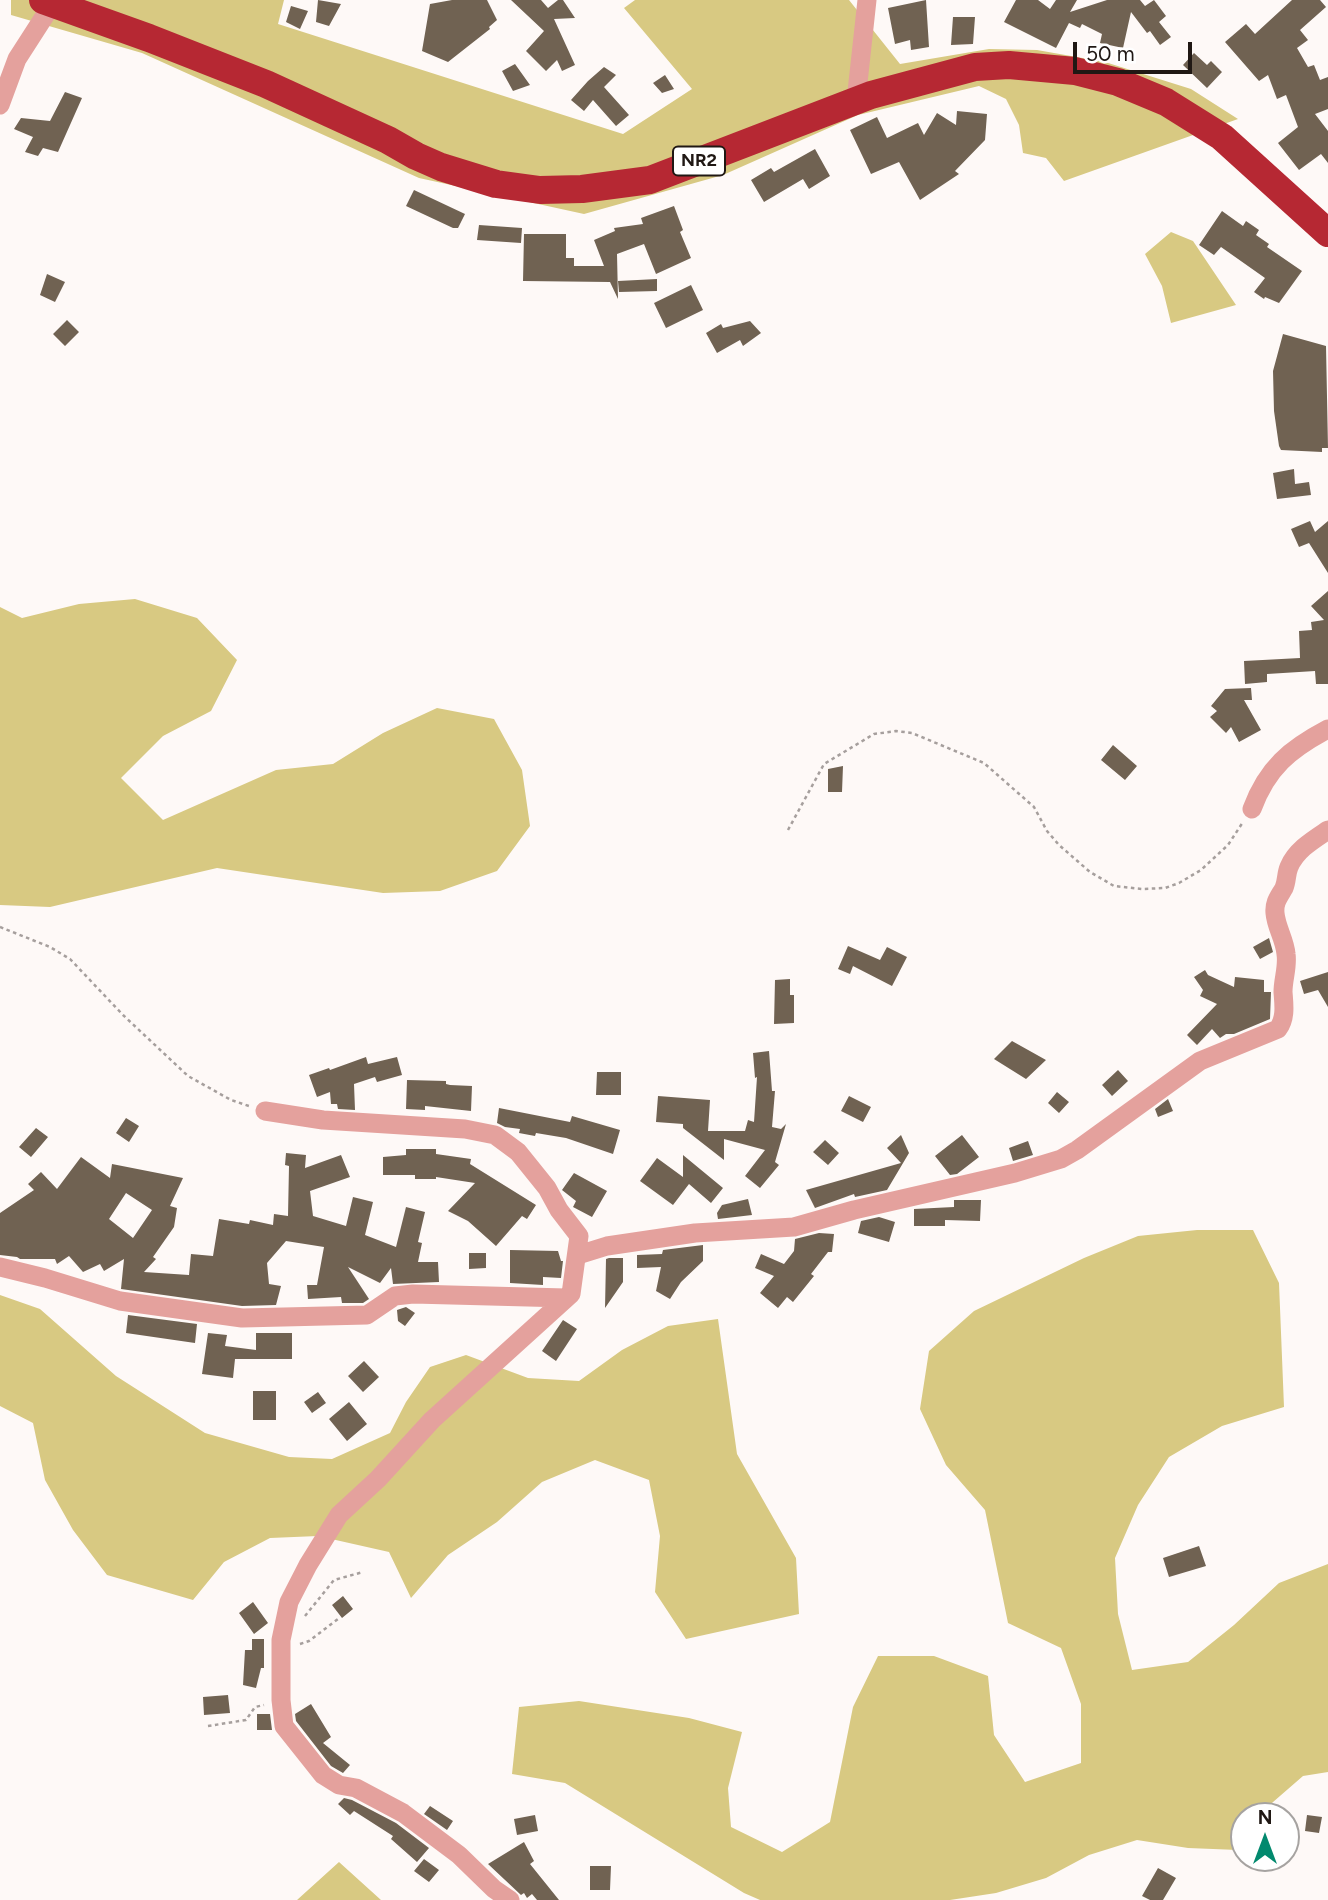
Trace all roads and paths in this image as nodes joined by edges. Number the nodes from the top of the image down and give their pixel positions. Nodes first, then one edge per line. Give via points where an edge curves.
1 (867, 0) edge
2 (48, 1) edge
3 (856, 101) junction
4 (0, 105) edge
5 (1328, 233) edge
6 (1328, 729) edge
7 (1252, 809) joint
8 (788, 830) dead end
9 (1328, 830) edge
10 (0, 927) edge
11 (265, 1111) joint
12 (578, 1255) junction
13 (0, 1267) edge
14 (566, 1298) junction
15 (363, 1572) dead end
16 (338, 1619) dead end
17 (302, 1623) dead end
18 (281, 1658) junction
19 (281, 1700) junction
20 (208, 1727) dead end
21 (510, 1900) edge

1 - 3 street
2 - 3 highway, NR2 via 266,84 441,167 524,189 582,189 650,180
2 - 4 street via 16,59
3 - 5 highway, NR2 via 975,67 1064,70 1118,82 1166,103 1222,137
6 - 7 street via 1300,744 1276,765
7 - 8 path via 1228,845 1201,870 1165,888 1121,888 1090,873 1066,852 1046,831 1034,807 984,763 897,731 874,734 824,764
9 - 12 street via 1296,855 1274,909 1287,964 1284,1017 1278,1029 1200,1061 1077,1150 1015,1173 794,1227 695,1233
10 - 11 path via 70,959 188,1076 231,1100
11 - 12 street via 323,1121 495,1135 518,1152 547,1188 579,1236
12 - 14 street via 571,1294
13 - 14 street via 120,1301 242,1318 367,1315 394,1296 413,1294
14 - 18 street via 432,1420 339,1515 289,1602
15 - 17 path via 334,1580
16 - 18 path via 310,1641 289,1648
18 - 19 street
19 - 20 path via 255,1707 246,1720
19 - 21 street via 284,1726 323,1775 403,1812

